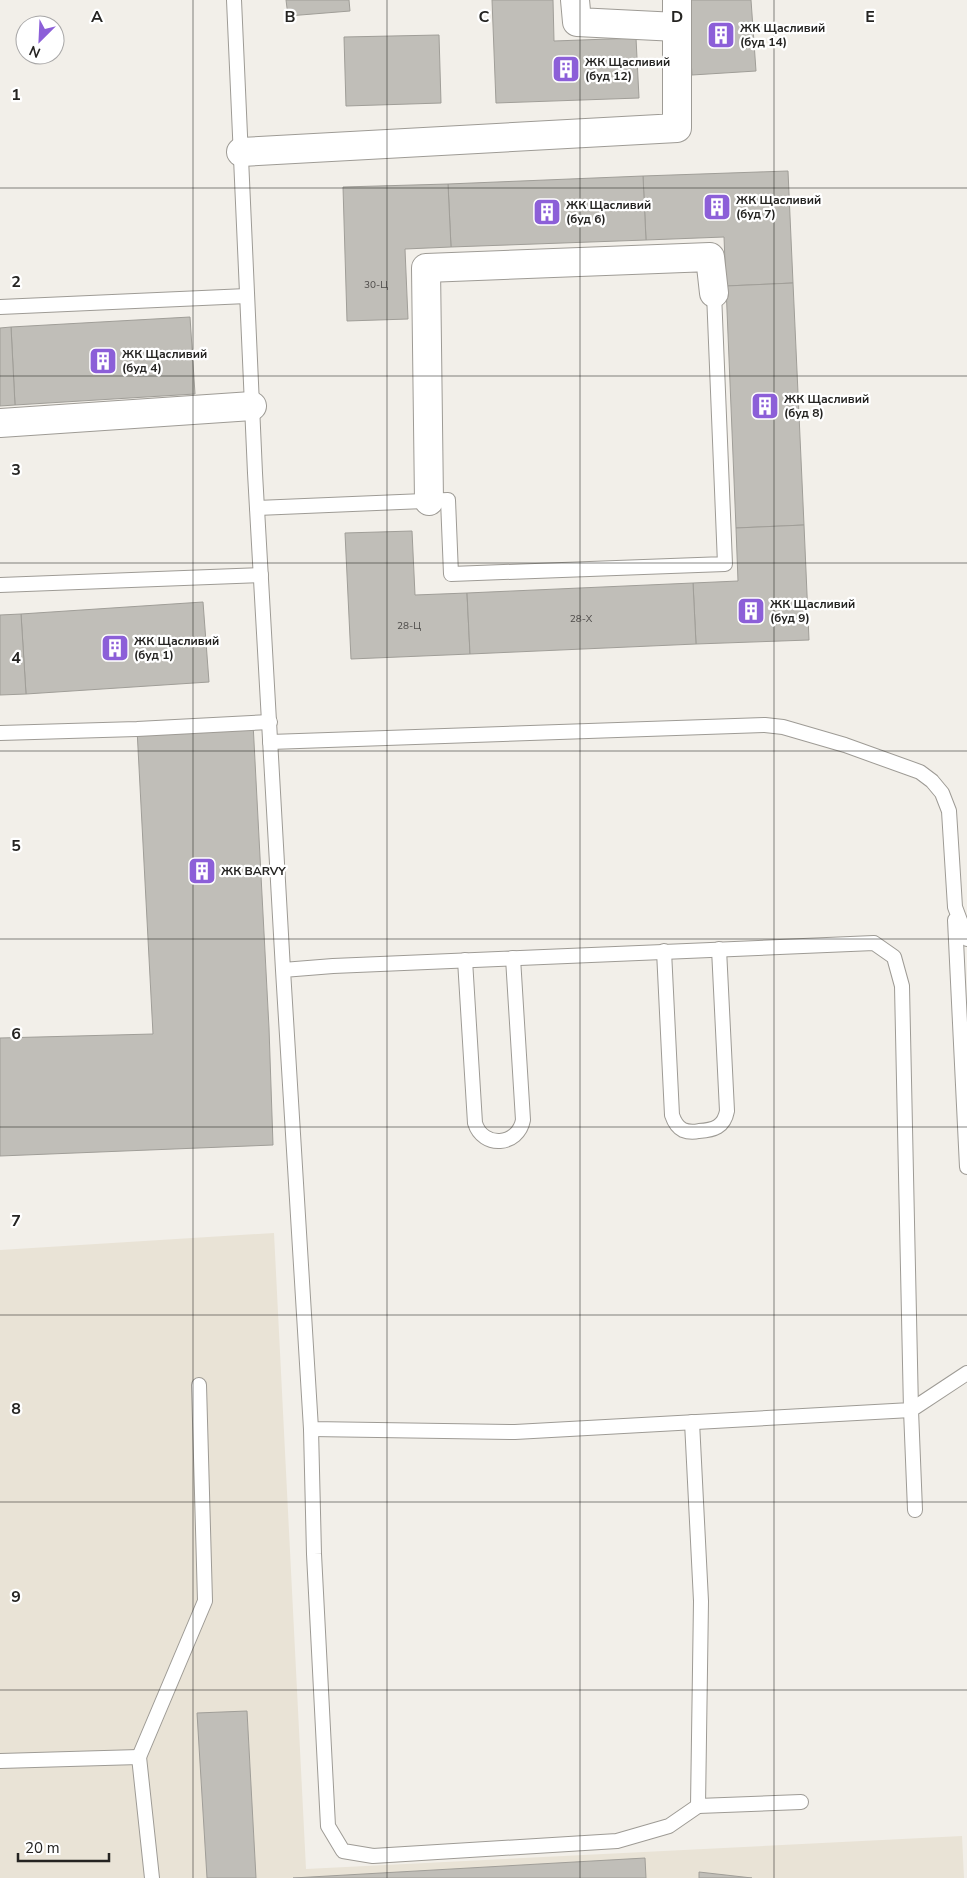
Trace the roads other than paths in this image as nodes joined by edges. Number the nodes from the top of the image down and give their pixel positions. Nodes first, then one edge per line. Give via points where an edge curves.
1 (234, 0) edge
2 (575, 0) edge
3 (677, 0) edge
4 (677, 27) junction
5 (241, 152) junction
6 (714, 294) joint
7 (247, 296) junction
8 (0, 307) edge
9 (252, 406) junction
10 (0, 424) edge
11 (429, 502) junction
12 (257, 508) junction
13 (261, 575) junction
14 (0, 585) edge
15 (270, 722) junction
16 (0, 733) edge
17 (270, 742) junction
18 (955, 907) junction
19 (967, 939) edge
20 (719, 949) junction
21 (664, 951) junction
22 (513, 958) junction
23 (465, 960) junction
24 (283, 970) junction
25 (967, 1167) edge
26 (967, 1373) edge
27 (199, 1384) dead end
28 (910, 1410) junction
29 (692, 1422) junction
30 (312, 1429) junction
31 (915, 1510) dead end
32 (140, 1757) junction
33 (0, 1761) edge
34 (801, 1802) dead end
35 (698, 1806) junction
36 (152, 1878) edge

1 - 5 lane
2 - 4 street via 577,22
3 - 4 street
4 - 5 street via 677,128
5 - 7 lane
6 - 11 street via 710,257 426,268
6 - 11 lane via 725,564 451,574 448,500
7 - 8 lane
7 - 9 lane
9 - 10 street
9 - 12 lane
11 - 12 lane
12 - 13 lane
13 - 14 lane
13 - 15 lane
15 - 16 lane
15 - 17 lane
17 - 18 lane via 765,725 783,727 911,768 932,781 942,792 949,811
17 - 24 lane
18 - 19 lane
18 - 25 lane
20 - 21 lane
20 - 21 lane via 725,1120 719,1127 691,1132 675,1124 672,1115
20 - 28 lane via 874,943 894,956 902,986
21 - 22 lane
22 - 23 lane
22 - 23 lane via 523,1120 515,1136 494,1140 478,1132 475,1123
23 - 24 lane
24 - 30 lane
26 - 28 lane
27 - 32 lane via 205,1601
28 - 29 lane
28 - 31 lane
29 - 30 lane via 515,1432
29 - 35 lane via 701,1601
30 - 35 lane via 314,1554 328,1826 343,1851 373,1856 617,1841 669,1826
32 - 33 lane
32 - 36 lane
34 - 35 lane

